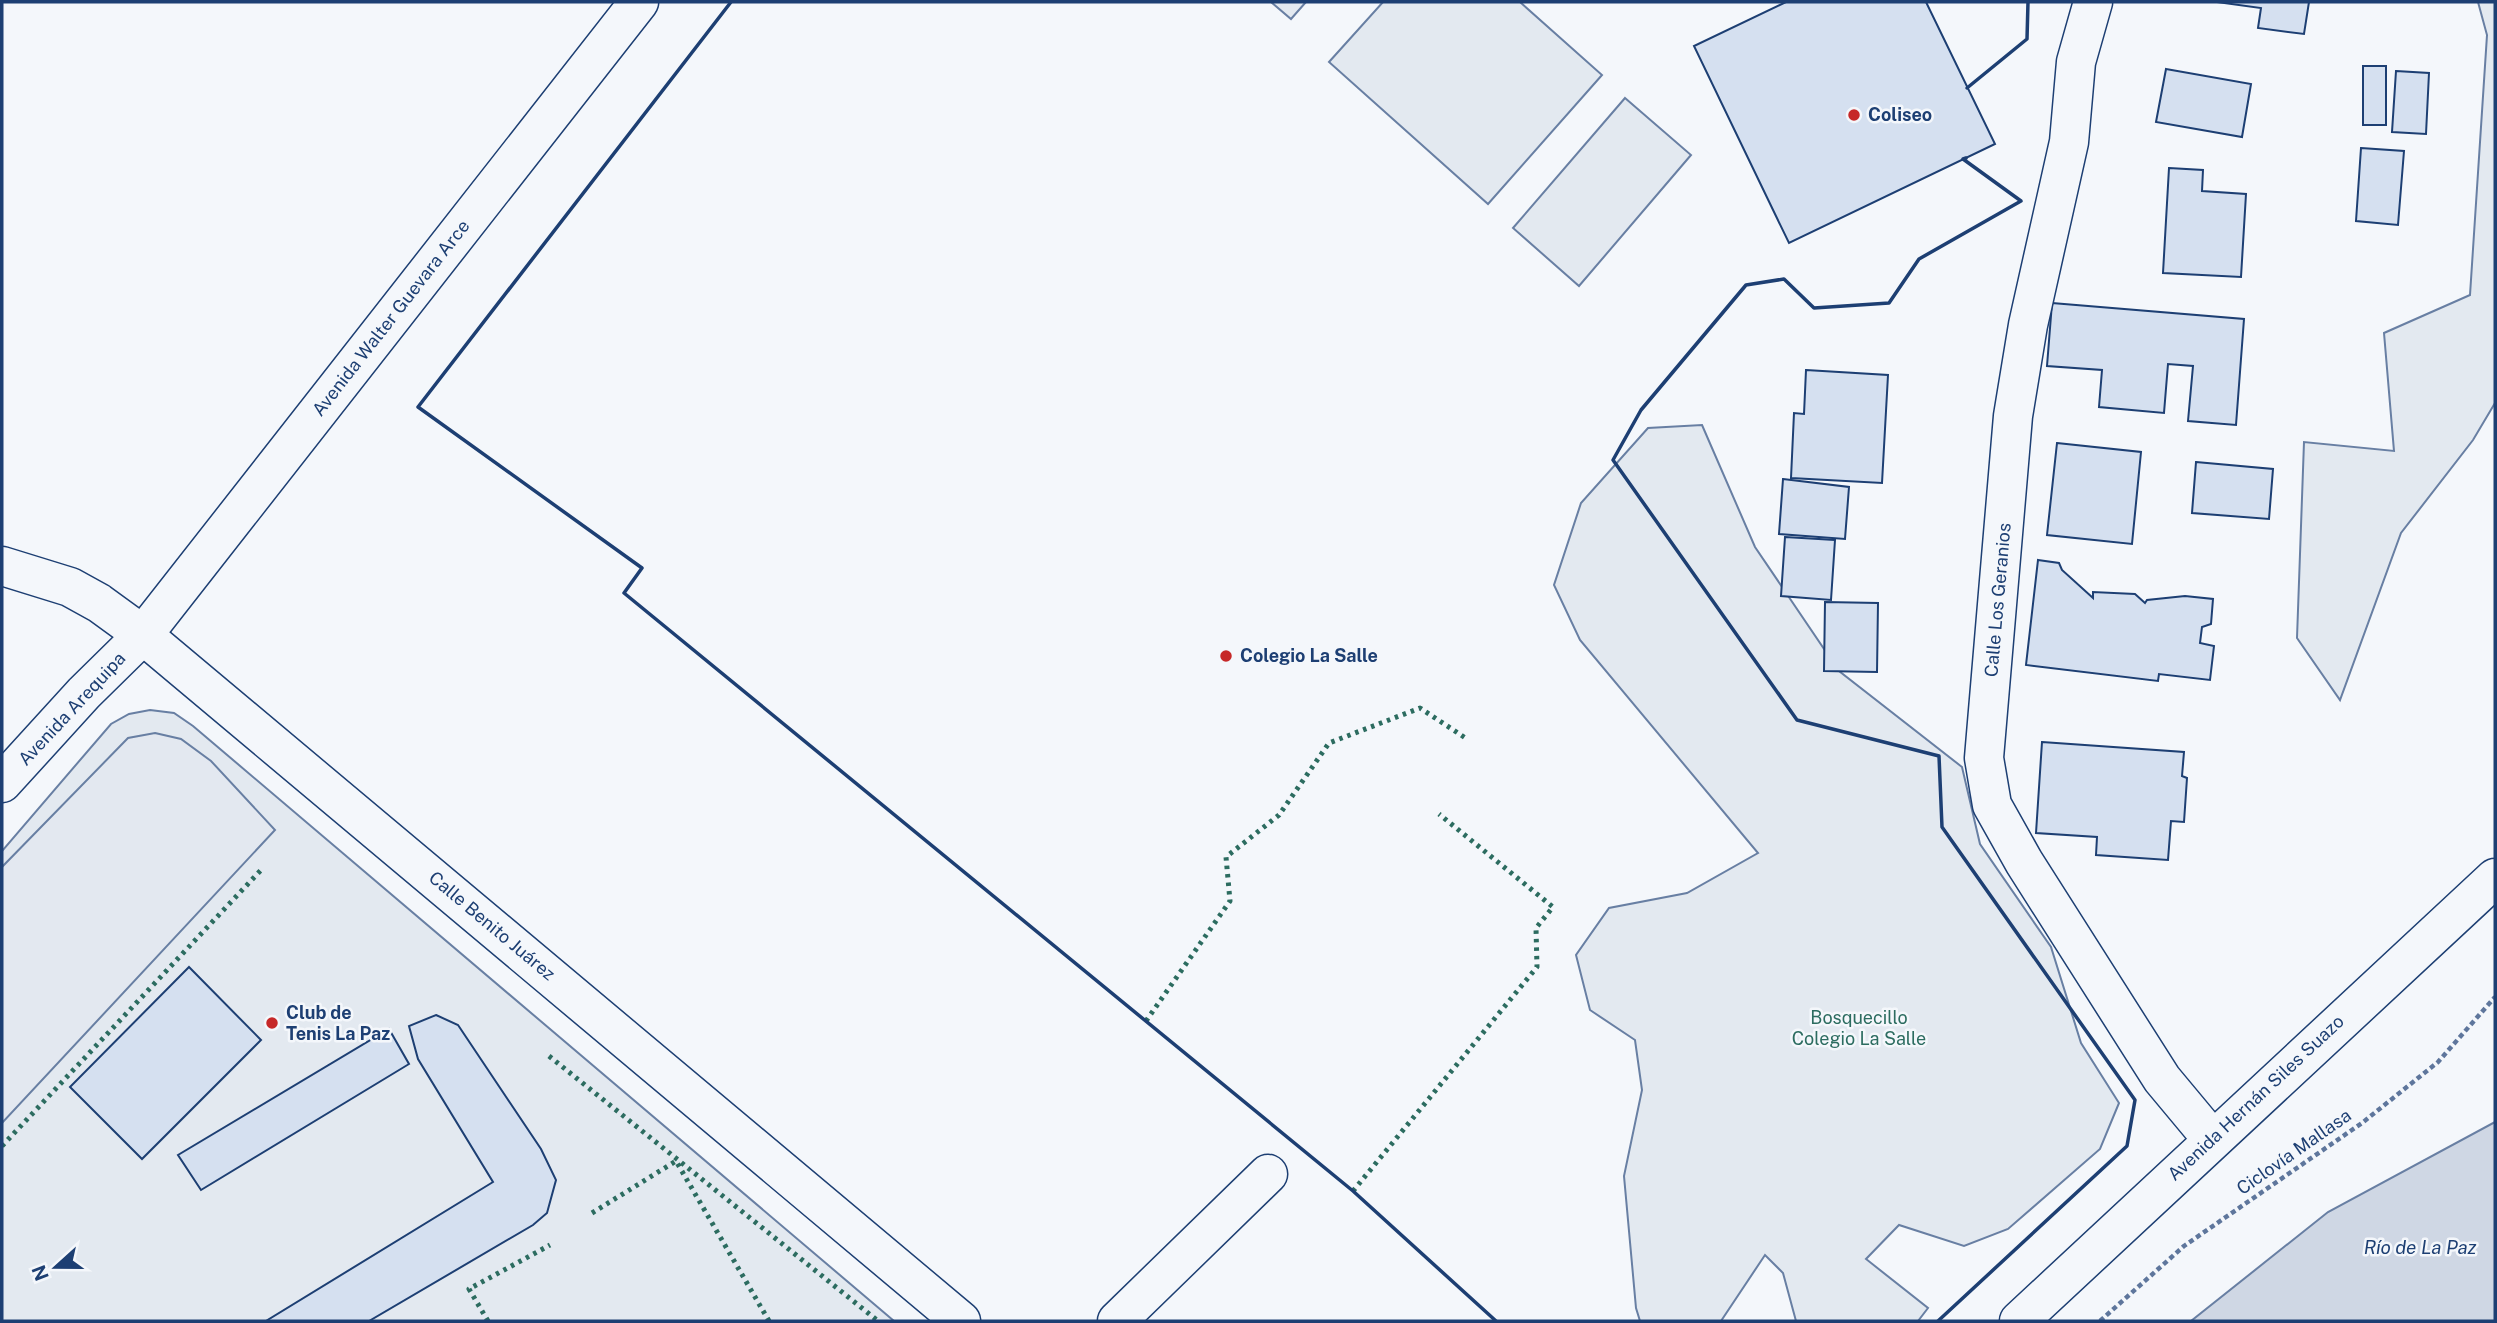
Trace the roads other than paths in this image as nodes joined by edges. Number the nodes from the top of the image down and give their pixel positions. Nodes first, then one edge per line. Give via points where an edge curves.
1 (639, 2) edge
2 (2093, 2) edge
3 (2, 566) edge
4 (143, 635) junction
5 (2, 783) edge
6 (2495, 878) edge
7 (2212, 1139) junction
8 (1268, 1174) dead end
9 (961, 1321) edge
10 (1117, 1321) edge
11 (2020, 1321) edge

1 - 4 street, Avenida Walter Guevara Arce
2 - 7 street, Calle Los Geranios via 2076,62 2069,142 2028,325 2013,416 1984,758 1992,805 2024,862 2162,1079
3 - 4 street, Calle Benito Juárez via 70,587
4 - 5 street, Avenida Arequipa
4 - 9 street, Calle Benito Juárez
6 - 7 street, Avenida Hernán Siles Suazo
7 - 11 street, Avenida Hernán Siles Suazo
8 - 10 street

